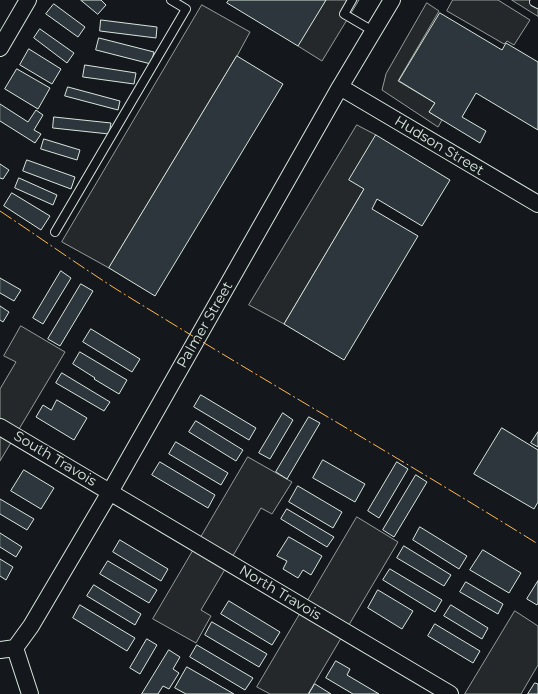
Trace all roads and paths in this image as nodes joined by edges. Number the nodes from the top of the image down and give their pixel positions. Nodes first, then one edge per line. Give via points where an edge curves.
1 (28, 0) edge
2 (171, 0) edge
3 (352, 0) edge
4 (392, 0) edge
5 (535, 0) edge
6 (538, 4) edge
7 (373, 31) junction
8 (0, 48) edge
9 (340, 87) junction
10 (538, 204) edge
11 (55, 232) dead end
12 (0, 427) edge
13 (110, 492) junction
14 (7, 649) edge
15 (30, 694) edge
16 (450, 694) edge

1 - 8 street
2 - 11 lane via 186,9
3 - 7 lane via 344,14
4 - 7 street, Palmer Street
5 - 6 lane
7 - 9 street, Palmer Street
9 - 10 street, Hudson Street
9 - 13 street, Palmer Street
12 - 13 street, South Travois
13 - 14 street, Palmer Street via 31,626
13 - 16 street, North Travois
14 - 15 street

